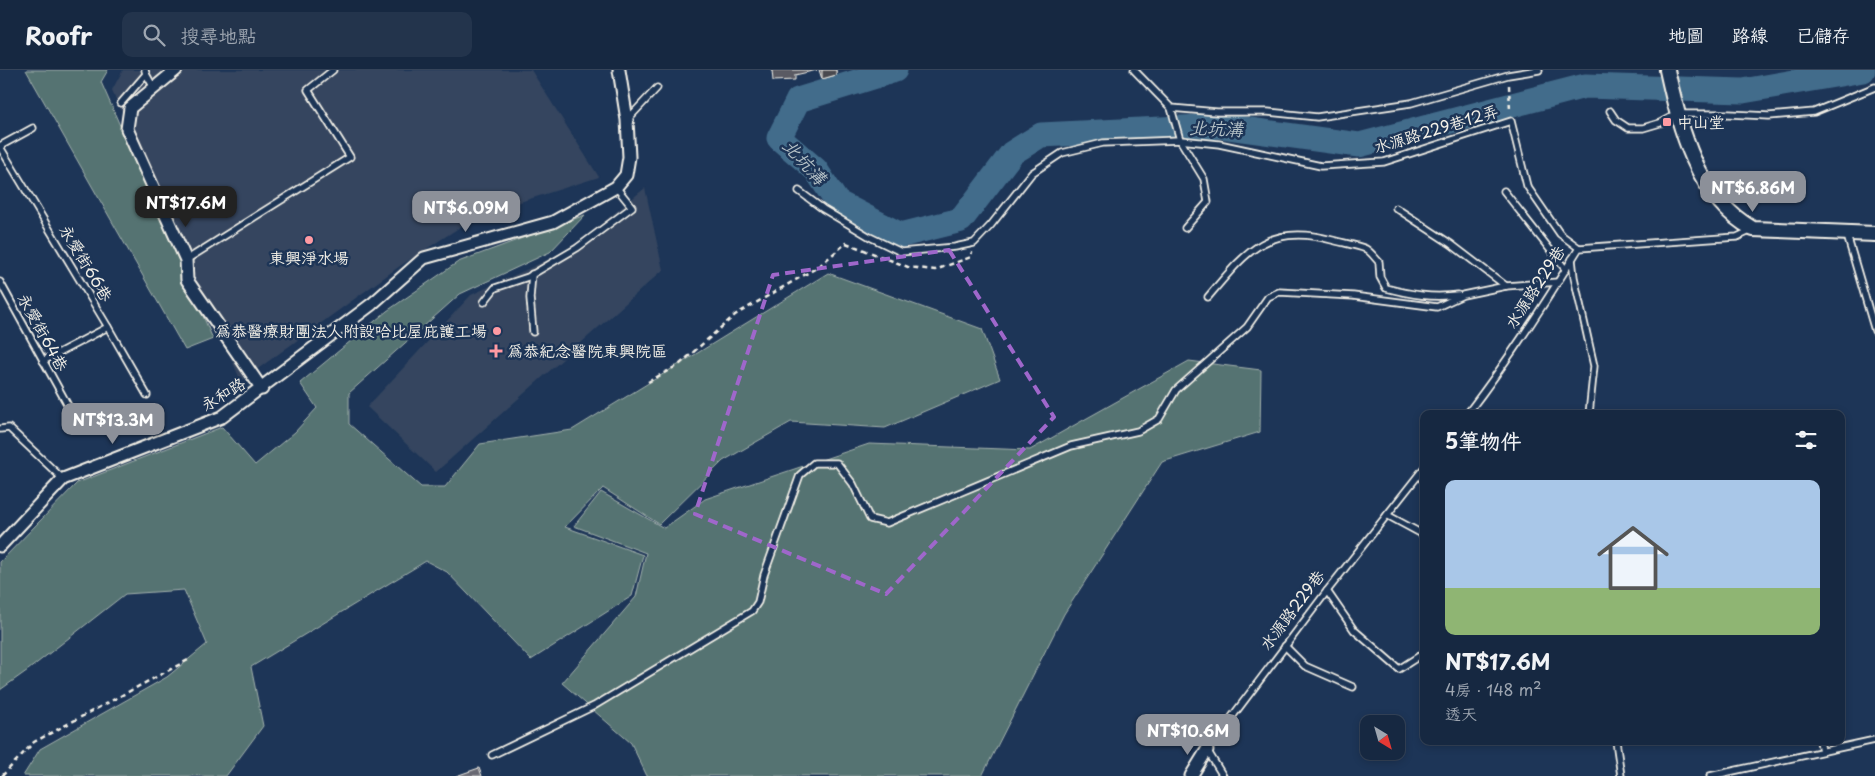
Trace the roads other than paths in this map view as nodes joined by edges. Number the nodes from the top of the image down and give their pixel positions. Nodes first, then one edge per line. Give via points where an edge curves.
1 (176, 70) edge
2 (333, 70) edge
3 (619, 70) edge
4 (1134, 70) edge
5 (1539, 70) edge
6 (1667, 70) edge
7 (146, 72) edge
8 (1875, 87) edge
9 (657, 88) dead end
10 (154, 89) junction
11 (122, 103) dead end
12 (1171, 108) junction
13 (1610, 111) dead end
14 (1677, 114) junction
15 (627, 120) junction
16 (33, 128) dead end
17 (1180, 140) junction
18 (0, 146) edge
19 (616, 187) junction
20 (1504, 191) dead end
21 (800, 192) dead end
22 (1396, 208) dead end
23 (1185, 228) dead end
24 (1754, 229) junction
25 (1846, 232) junction
26 (1875, 234) edge
27 (1579, 248) junction
28 (1572, 259) junction
29 (186, 260) junction
30 (1566, 270) junction
31 (532, 274) junction
32 (0, 282) edge
33 (1558, 282) junction
34 (1506, 286) junction
35 (1462, 295) junction
36 (1208, 297) dead end
37 (484, 302) dead end
38 (108, 326) junction
39 (1875, 331) edge
40 (533, 332) dead end
41 (43, 361) junction
42 (262, 389) junction
43 (147, 395) dead end
44 (1470, 410) edge
45 (1589, 410) edge
46 (77, 422) dead end
47 (0, 429) edge
48 (1420, 473) edge
49 (63, 479) junction
50 (1387, 515) junction
51 (1420, 533) edge
52 (0, 546) edge
53 (1327, 591) junction
54 (1285, 646) junction
55 (1420, 656) edge
56 (1353, 687) dead end
57 (1875, 740) edge
58 (1617, 745) edge
59 (1821, 745) edge
60 (1207, 750) junction
61 (1822, 751) junction
62 (492, 755) dead end
63 (1191, 776) edge
64 (1222, 776) edge
65 (1621, 776) edge
66 (1710, 776) edge

1 - 10 street
2 - 29 lane via 308,90 350,157
3 - 15 street
4 - 12 lane
5 - 12 lane via 1508,75 1411,103 1318,117
6 - 14 street
7 - 10 lane
7 - 11 lane
8 - 14 lane via 1814,112 1768,116
9 - 15 lane
10 - 29 street via 130,108 127,129
12 - 17 lane
13 - 14 lane via 1628,128 1643,128
14 - 24 street via 1695,164 1718,200 1738,221
15 - 19 street via 629,157 626,175
16 - 18 lane
17 - 21 lane, 水源路229巷12弄 via 1103,143 1062,153 1032,173 974,244 955,247 901,252 854,228
17 - 23 lane via 1204,179 1208,202
17 - 27 lane, 水源路229巷12弄 via 1219,144 1321,166 1384,162 1511,121 1527,186 1560,234
18 - 38 lane, 永愛街66巷
19 - 31 lane via 632,207 577,248
19 - 42 street, 永和路 via 553,222 424,258 372,304
20 - 30 lane
22 - 34 lane
24 - 25 street
24 - 27 lane, 水源路229巷 via 1737,237
25 - 26 street
25 - 39 lane
27 - 28 lane, 水源路229巷
28 - 30 lane, 水源路229巷
28 - 45 lane via 1594,366
29 - 42 street via 187,280
30 - 33 lane, 水源路229巷
31 - 37 lane via 495,288
31 - 40 lane
32 - 41 lane, 永愛街64巷
33 - 34 lane
33 - 44 lane, 水源路229巷
34 - 35 lane
35 - 36 lane via 1436,298 1386,288 1380,277 1380,262 1367,250 1298,233 1268,240 1251,250
35 - 62 lane via 1437,308 1353,296 1279,292 1268,297 1247,327 1176,390 1159,420 1138,431 1070,446 887,523 870,519 853,484 837,463 814,463 800,475 764,575 758,602 752,611 594,706
38 - 41 lane
38 - 43 lane, 永愛街66巷
41 - 46 lane, 永愛街64巷
42 - 49 street, 永和路 via 222,417
47 - 49 lane via 9,428
48 - 50 lane, 水源路229巷
49 - 52 street, 永和路
50 - 51 lane
50 - 53 lane, 水源路229巷
53 - 54 lane, 水源路229巷
53 - 55 lane via 1354,630 1399,669
54 - 56 lane via 1305,666
54 - 60 lane, 水源路229巷
57 - 61 lane
58 - 65 lane
59 - 61 lane
60 - 63 street, 水源路229巷
60 - 64 lane
61 - 66 lane

